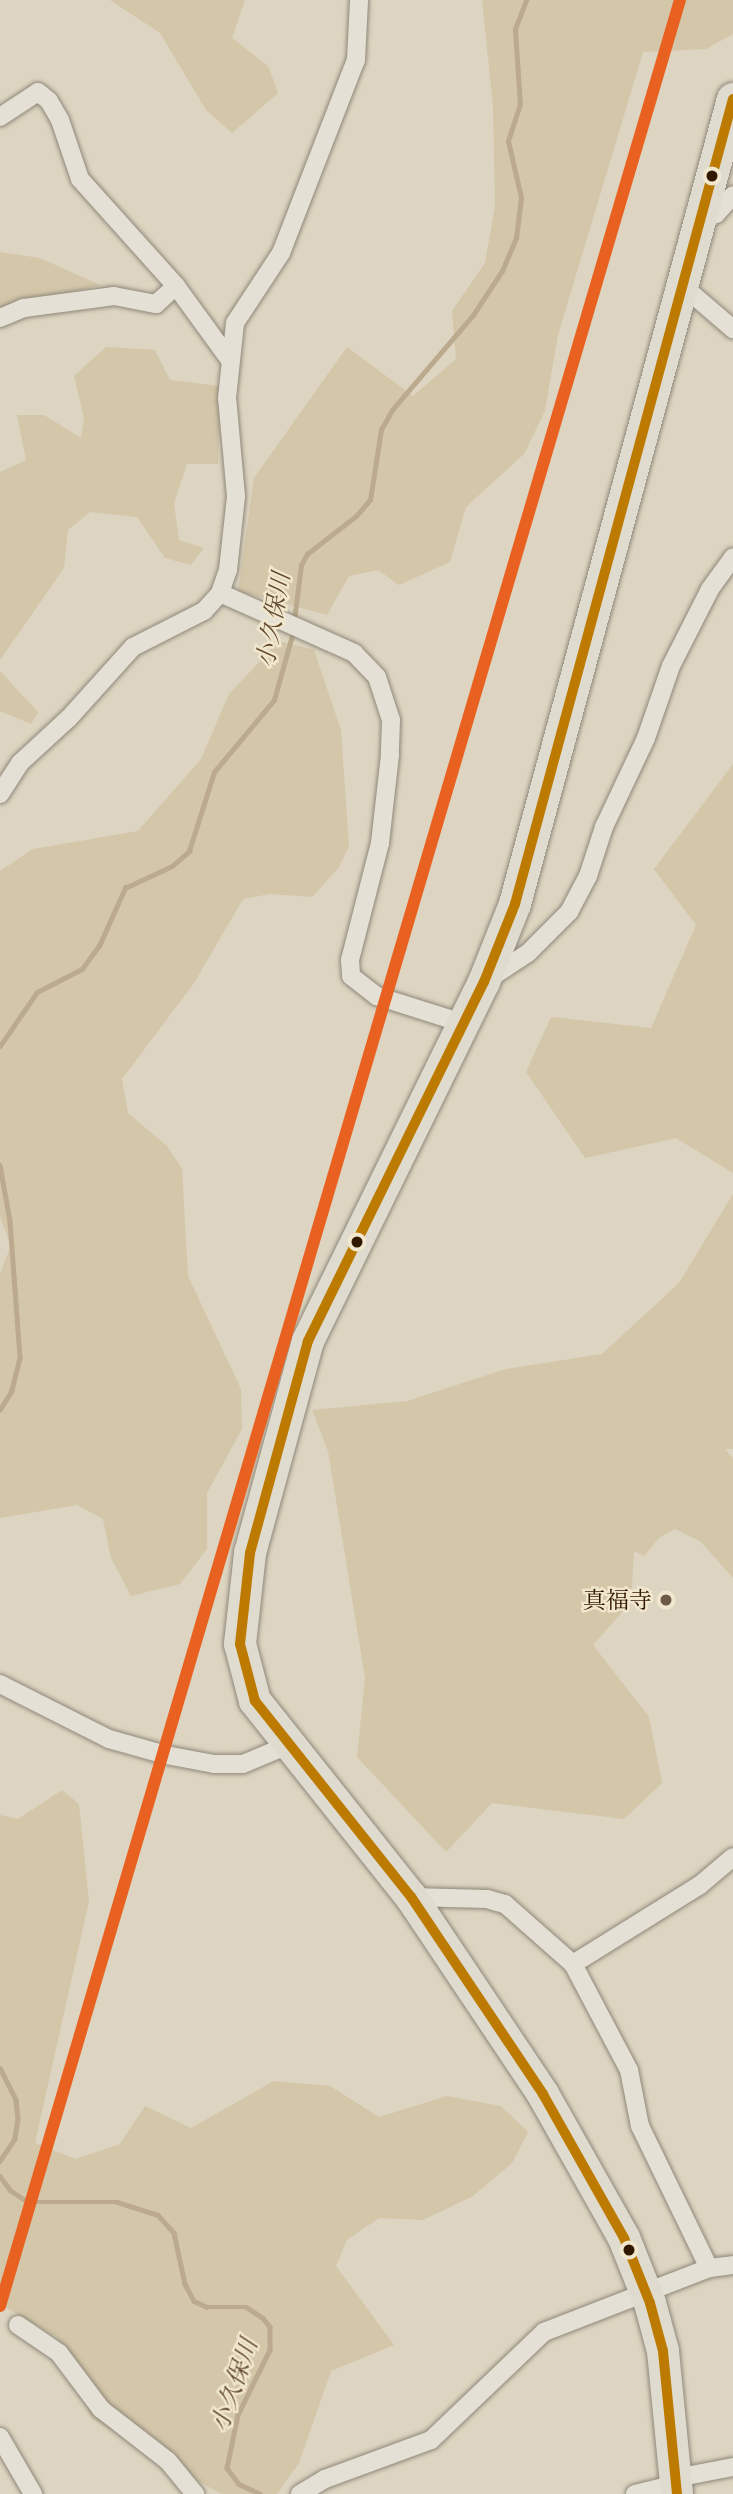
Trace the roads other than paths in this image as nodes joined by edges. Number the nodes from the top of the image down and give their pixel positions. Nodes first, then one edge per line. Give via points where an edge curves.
1 (359, 0) edge
2 (733, 99) edge
3 (0, 117) edge
4 (733, 195) edge
5 (701, 219) junction
6 (176, 286) junction
7 (684, 287) junction
8 (0, 318) edge
9 (733, 329) edge
10 (229, 359) junction
11 (733, 557) edge
12 (220, 593) junction
13 (0, 794) edge
14 (484, 982) junction
15 (462, 1023) junction
16 (0, 1684) edge
17 (288, 1745) junction
18 (733, 1857) edge
19 (411, 1897) junction
20 (573, 1964) junction
21 (733, 2265) edge
22 (709, 2268) junction
23 (646, 2292) junction
24 (18, 2325) dead end
25 (0, 2437) edge
26 (733, 2467) edge
27 (676, 2485) edge
28 (307, 2491) edge
29 (33, 2494) edge
30 (195, 2494) edge
31 (635, 2494) edge

1 - 10 street via 356,60 281,253 235,323
2 - 5 highway
3 - 6 street via 38,92 49,101 80,179
4 - 5 street via 716,214
5 - 7 highway
6 - 8 street via 156,304 114,296 24,308
6 - 10 street
7 - 9 street
7 - 14 highway via 514,904
10 - 12 street via 236,496 228,570
11 - 14 street via 710,589 671,666 646,738 569,912 528,953
12 - 13 street via 204,611 132,647 69,718 20,763
12 - 15 street via 354,653 377,677 391,720 380,843 350,960 351,976 377,996
14 - 15 highway
15 - 17 highway via 308,1341 250,1553 242,1605 244,1673 255,1701
16 - 17 street via 109,1739 166,1755 243,1764
17 - 19 highway
18 - 20 street via 701,1885
19 - 20 street via 487,1899 505,1904
19 - 23 highway via 543,2094 624,2238
20 - 22 street via 629,2070 640,2126
21 - 22 street
22 - 23 street
23 - 27 highway via 663,2351
23 - 28 street via 537,2337 431,2440
24 - 30 street via 60,2353 101,2409 168,2461
25 - 29 street
26 - 27 street
27 - 31 street

